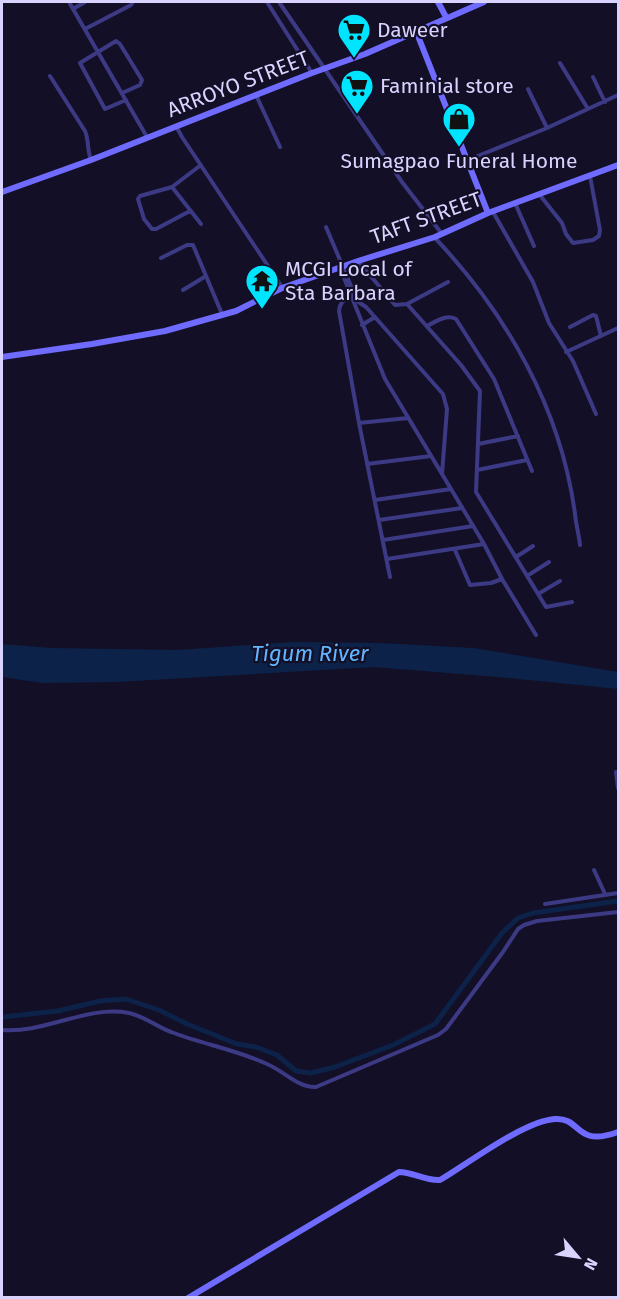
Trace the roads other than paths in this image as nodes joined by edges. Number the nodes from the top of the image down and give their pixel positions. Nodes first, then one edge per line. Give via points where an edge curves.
1 (69, 2) edge
2 (85, 2) edge
3 (133, 2) edge
4 (267, 2) edge
5 (279, 2) edge
6 (438, 2) edge
7 (484, 2) edge
8 (73, 9) junction
9 (446, 17) junction
10 (296, 27) junction
11 (85, 29) junction
12 (416, 31) junction
13 (287, 33) junction
14 (98, 52) junction
15 (560, 63) dead end
16 (323, 68) junction
17 (312, 73) junction
18 (50, 76) dead end
19 (593, 77) dead end
20 (528, 89) dead end
21 (122, 93) junction
22 (255, 95) junction
23 (618, 95) edge
24 (126, 100) junction
25 (605, 102) junction
26 (588, 109) junction
27 (176, 126) junction
28 (547, 129) junction
29 (147, 137) junction
30 (280, 147) dead end
31 (91, 160) junction
32 (467, 160) junction
33 (201, 165) junction
34 (618, 165) edge
35 (590, 176) junction
36 (172, 188) junction
37 (2, 192) edge
38 (539, 194) junction
39 (515, 203) junction
40 (190, 211) junction
41 (490, 212) junction
42 (201, 224) dead end
43 (326, 227) dead end
44 (442, 234) junction
45 (435, 237) junction
46 (534, 246) dead end
47 (162, 258) dead end
48 (358, 261) junction
49 (342, 267) junction
50 (206, 276) junction
51 (448, 282) dead end
52 (282, 288) junction
53 (183, 290) dead end
54 (351, 297) junction
55 (407, 304) junction
56 (222, 315) junction
57 (375, 317) junction
58 (362, 326) junction
59 (427, 327) junction
60 (570, 327) dead end
61 (618, 328) edge
62 (601, 336) junction
63 (566, 352) junction
64 (2, 357) edge
65 (596, 414) dead end
66 (408, 418) junction
67 (359, 423) junction
68 (518, 436) junction
69 (478, 444) junction
70 (430, 456) junction
71 (527, 460) junction
72 (367, 464) junction
73 (477, 470) junction
74 (532, 471) dead end
75 (442, 474) junction
76 (451, 489) junction
77 (375, 500) junction
78 (462, 508) junction
79 (379, 520) junction
80 (473, 526) junction
81 (383, 540) junction
82 (484, 544) junction
83 (580, 545) dead end
84 (533, 546) dead end
85 (454, 550) junction
86 (516, 557) junction
87 (387, 559) junction
88 (549, 562) dead end
89 (527, 576) junction
90 (390, 577) dead end
91 (502, 579) junction
92 (560, 581) dead end
93 (538, 594) junction
94 (572, 602) dead end
95 (536, 635) dead end
96 (616, 772) dead end
97 (618, 788) edge
98 (594, 870) dead end
99 (618, 892) edge
100 (604, 894) junction
101 (545, 904) dead end
102 (618, 912) edge
103 (2, 1030) edge
104 (618, 1132) edge
105 (189, 1298) edge

1 - 8 street
2 - 8 street
3 - 11 street
4 - 13 street
5 - 10 street
6 - 9 street
7 - 9 street, ARROYO STREET
8 - 11 street
9 - 12 street, ARROYO STREET
10 - 13 street
10 - 16 street
11 - 14 street
12 - 16 street, ARROYO STREET
12 - 32 street
13 - 17 street
14 - 21 street
14 - 21 street via 118,42 142,80 140,85
14 - 24 street via 80,63 103,107 108,109
15 - 26 street
16 - 17 street, ARROYO STREET
16 - 44 street
17 - 22 street, ARROYO STREET
18 - 31 street via 85,130
19 - 25 street
20 - 28 street
21 - 24 street
22 - 27 street, ARROYO STREET
22 - 30 street
23 - 25 street
24 - 29 street
25 - 26 street
26 - 28 street
27 - 29 street, ARROYO STREET
27 - 33 street
28 - 32 street
29 - 31 street, ARROYO STREET
31 - 37 street, ARROYO STREET
32 - 41 street
33 - 36 street
33 - 52 street
34 - 35 street, TAFT STREET
35 - 38 street, TAFT STREET
35 - 38 street via 600,231 593,240 573,243
36 - 40 street
36 - 40 street via 138,199 149,226 156,229
38 - 39 street, TAFT STREET
39 - 41 street, TAFT STREET
39 - 46 street
40 - 42 street
41 - 44 street, TAFT STREET
41 - 63 street via 533,282 549,323
43 - 49 street
44 - 45 street, TAFT STREET
45 - 48 street, TAFT STREET
45 - 83 street via 462,267 510,335 540,391 565,460
47 - 50 street via 193,245
48 - 49 street, TAFT STREET
48 - 55 street via 395,305
49 - 52 street, TAFT STREET
49 - 54 street via 351,286
50 - 53 street
50 - 56 street
51 - 55 street
52 - 56 street, TAFT STREET
54 - 57 street
54 - 58 street
54 - 67 street via 340,304 339,311
55 - 59 street
56 - 64 street, TAFT STREET via 165,331
57 - 58 street
57 - 75 street via 446,400
58 - 66 street via 385,379
59 - 68 street via 443,318 456,319 494,379
59 - 69 street via 480,391
60 - 62 street via 593,315
61 - 62 street
62 - 63 street
63 - 65 street
66 - 67 street
66 - 70 street
67 - 72 street
68 - 69 street
68 - 71 street
69 - 73 street
70 - 72 street
70 - 75 street
71 - 73 street
71 - 74 street
72 - 77 street
73 - 86 street via 476,492
75 - 76 street
76 - 77 street
76 - 78 street
77 - 79 street
78 - 79 street
78 - 80 street
79 - 81 street
80 - 81 street
80 - 82 street
81 - 87 street
82 - 85 street
82 - 91 street
84 - 86 street
85 - 87 street
85 - 91 street via 470,585
86 - 89 street
87 - 90 street
88 - 89 street
89 - 93 street
91 - 95 street
92 - 93 street
93 - 94 street via 546,607
96 - 97 street
98 - 100 street
99 - 100 street
100 - 101 street
102 - 103 street via 524,925 446,1029 316,1087 308,1087 268,1064 168,1031 128,1013 87,1015
104 - 105 street via 588,1137 564,1120 547,1120 440,1180 399,1172

